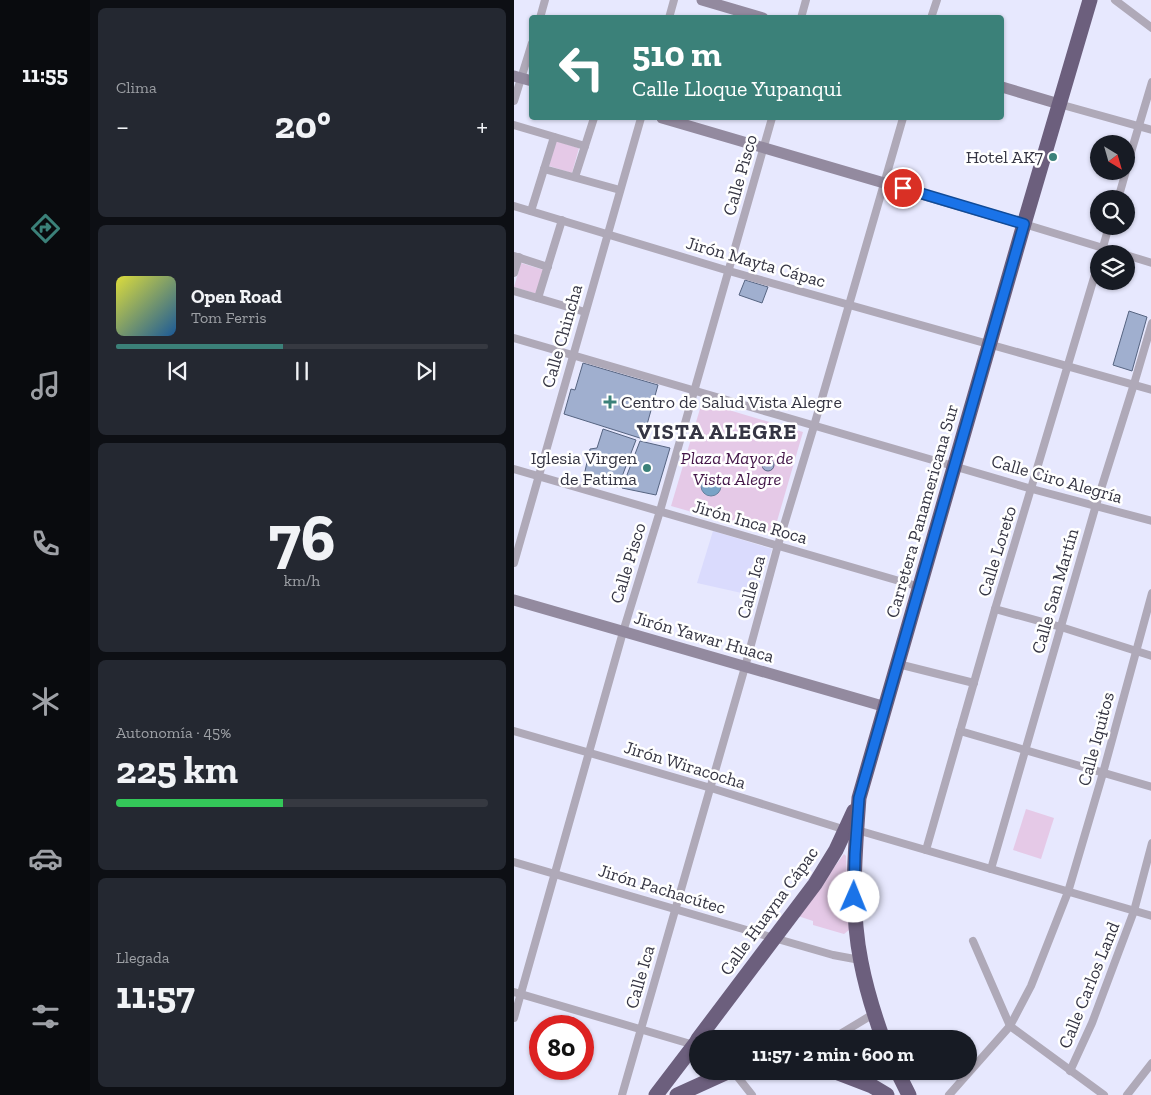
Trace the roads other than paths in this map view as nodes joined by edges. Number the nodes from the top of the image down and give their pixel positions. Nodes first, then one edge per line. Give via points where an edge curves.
1 (545, 0) edge
2 (674, 0) edge
3 (702, 0) edge
4 (806, 0) edge
5 (937, 0) edge
6 (1090, 0) edge
7 (1115, 0) edge
8 (541, 15) edge
9 (671, 15) edge
10 (753, 15) edge
11 (802, 15) edge
12 (933, 15) edge
13 (1151, 28) edge
14 (529, 54) edge
15 (522, 78) edge
16 (1151, 82) edge
17 (1004, 88) edge
18 (514, 101) edge
19 (1059, 104) junction
20 (593, 120) edge
21 (640, 120) edge
22 (669, 120) edge
23 (771, 120) edge
24 (902, 120) edge
25 (514, 125) edge
26 (1139, 127) junction
27 (1151, 130) edge
28 (554, 137) junction
29 (1135, 140) edge
30 (585, 146) junction
31 (763, 148) junction
32 (544, 168) junction
33 (574, 177) junction
34 (885, 183) junction
35 (620, 190) junction
36 (514, 206) edge
37 (531, 212) junction
38 (562, 220) junction
39 (1024, 224) junction
40 (607, 234) junction
41 (1090, 246) edge
42 (516, 256) edge
43 (1135, 257) edge
44 (1151, 263) edge
45 (548, 267) junction
46 (729, 271) junction
47 (514, 273) edge
48 (1090, 290) edge
49 (514, 291) edge
50 (538, 298) junction
51 (849, 304) junction
52 (585, 312) junction
53 (1151, 323) edge
54 (514, 338) edge
55 (990, 345) junction
56 (572, 356) junction
57 (1068, 366) junction
58 (1134, 384) junction
59 (695, 390) junction
60 (1151, 390) edge
61 (814, 426) junction
62 (954, 465) junction
63 (514, 469) edge
64 (539, 477) junction
65 (1032, 488) junction
66 (1096, 505) junction
67 (660, 511) junction
68 (1151, 520) edge
69 (778, 545) junction
70 (515, 554) edge
71 (514, 563) edge
72 (920, 587) junction
73 (1151, 593) edge
74 (514, 600) edge
75 (995, 609) junction
76 (1061, 627) junction
77 (623, 632) junction
78 (1136, 651) junction
79 (1151, 656) edge
80 (898, 664) junction
81 (745, 667) junction
82 (974, 683) junction
83 (886, 707) junction
84 (514, 731) edge
85 (960, 731) junction
86 (1025, 751) junction
87 (589, 752) junction
88 (1103, 773) junction
89 (1151, 787) edge
90 (711, 788) junction
91 (859, 798) joint
92 (851, 830) junction
93 (1151, 843) edge
94 (926, 850) junction
95 (514, 862) edge
96 (991, 869) junction
97 (556, 873) junction
98 (1068, 892) junction
99 (676, 908) junction
100 (1134, 911) junction
101 (1151, 916) edge
102 (774, 938) junction
103 (973, 941) dead end
104 (860, 960) junction
105 (518, 992) edge
106 (875, 1013) junction
107 (514, 1018) edge
108 (1010, 1026) junction
109 (640, 1029) junction
110 (706, 1030) edge
111 (847, 1030) edge
112 (880, 1030) edge
113 (689, 1040) edge
114 (689, 1052) edge
115 (1151, 1063) edge
116 (1070, 1070) junction
117 (711, 1080) edge
118 (739, 1080) edge
119 (856, 1080) edge
120 (902, 1080) edge
121 (622, 1095) edge
122 (656, 1095) edge
123 (677, 1095) edge
124 (752, 1095) edge
125 (887, 1095) edge
126 (909, 1095) edge
127 (949, 1095) edge
128 (1104, 1095) edge
129 (1127, 1095) edge

1 - 8 street
2 - 9 street
3 - 10 street
4 - 11 street
5 - 12 street
6 - 19 highway, Carretera Panamericana Sur
7 - 13 street
14 - 15 street
15 - 18 street
16 - 26 street
17 - 19 street
19 - 26 street
19 - 39 highway, Carretera Panamericana Sur
20 - 30 street
21 - 35 street, Calle Chincha
22 - 31 street
23 - 31 street, Calle Pisco
24 - 34 street, Calle Ica
25 - 28 street
26 - 27 street
26 - 29 street
28 - 30 street
28 - 32 street
30 - 33 street
31 - 34 street
31 - 46 street, Calle Pisco
32 - 33 street
32 - 37 street
33 - 35 street
34 - 39 street
34 - 51 street, Calle Ica
35 - 40 street, Calle Chincha
36 - 37 street, Jirón Mayta Cápac
37 - 38 street, Jirón Mayta Cápac
38 - 40 street, Jirón Mayta Cápac
38 - 45 street
39 - 41 street
39 - 55 highway, Carretera Panamericana Sur
40 - 46 street, Jirón Mayta Cápac
40 - 52 street, Calle Chincha
42 - 45 street
42 - 47 street
43 - 44 street
45 - 50 street
46 - 51 street, Jirón Mayta Cápac
46 - 59 street, Calle Pisco
48 - 57 street, Calle Loreto
49 - 50 street
50 - 52 street
51 - 55 street, Jirón Mayta Cápac
51 - 61 street, Calle Ica
52 - 56 street, Calle Chincha
53 - 58 street, Calle San Martín
54 - 56 street, Calle Ciro Alegría
55 - 57 street, Jirón Mayta Cápac
55 - 62 highway, Carretera Panamericana Sur
56 - 59 street, Calle Ciro Alegría
56 - 64 street, Calle Chincha
57 - 58 street, Jirón Mayta Cápac
57 - 65 street, Calle Loreto
58 - 60 street, Jirón Mayta Cápac
58 - 66 street, Calle San Martín
59 - 61 street, Calle Ciro Alegría
59 - 67 street, Calle Pisco
61 - 62 street, Calle Ciro Alegría
61 - 69 street, Calle Ica
62 - 65 street, Calle Ciro Alegría
62 - 72 highway, Carretera Panamericana Sur
63 - 64 street, Jirón Inca Roca
64 - 67 street, Jirón Inca Roca
64 - 70 street, Calle Chincha
65 - 66 street, Calle Ciro Alegría
65 - 75 street, Calle Loreto
66 - 68 street, Calle Ciro Alegría
66 - 76 street, Calle San Martín
67 - 69 street, Jirón Inca Roca
67 - 77 street, Calle Pisco
69 - 72 street, Jirón Inca Roca
69 - 81 street, Calle Ica
70 - 71 street, Calle Chincha
72 - 80 highway, Carretera Panamericana Sur
73 - 78 street, Calle Iquitos
74 - 77 street, Jirón Yawar Huaca
75 - 76 street
75 - 82 street, Calle Loreto
76 - 78 street
76 - 86 street, Calle San Martín
77 - 81 street, Jirón Yawar Huaca
77 - 87 street, Calle Pisco
78 - 79 street
78 - 88 street, Calle Iquitos
80 - 82 street
80 - 83 highway, Carretera Panamericana Sur
81 - 83 street, Jirón Yawar Huaca
81 - 90 street, Calle Ica
82 - 85 street, Calle Loreto
83 - 91 highway, Carretera Panamericana Sur
84 - 87 street, Jirón Wiracocha
85 - 86 street
85 - 94 street, Calle Loreto
86 - 88 street
86 - 96 street, Calle San Martín
87 - 90 street, Jirón Wiracocha
87 - 97 street, Calle Pisco
88 - 89 street
88 - 98 street, Calle Iquitos
90 - 92 street, Jirón Wiracocha
90 - 99 street, Calle Ica
91 - 92 highway, Calle Huayna Cápac
92 - 94 street, Jirón Wiracocha
92 - 102 highway, Calle Huayna Cápac
92 - 104 highway
93 - 100 street, Calle Carlos Land
94 - 96 street, Jirón Wiracocha
95 - 97 street, Jirón Pachacútec
96 - 98 street, Jirón Wiracocha
97 - 99 street, Jirón Pachacútec
97 - 105 street, Calle Pisco
98 - 100 street, Jirón Wiracocha
98 - 108 street, Calle Iquitos via 1031,986
99 - 102 street, Jirón Pachacútec
99 - 109 street, Calle Ica
100 - 101 street, Jirón Wiracocha
100 - 116 street, Calle Carlos Land via 1092,1023
102 - 104 street, Jirón Pachacútec
102 - 110 highway, Calle Huayna Cápac
103 - 108 street
104 - 106 highway
105 - 107 street, Calle Pisco
105 - 109 street
106 - 111 street
106 - 112 highway
108 - 116 street
108 - 127 street, Calle Iquitos
109 - 113 street
109 - 121 street, Calle Ica
114 - 122 highway, Calle Huayna Cápac
115 - 129 street
116 - 128 street
117 - 123 highway
118 - 124 street
119 - 125 highway
120 - 126 highway

